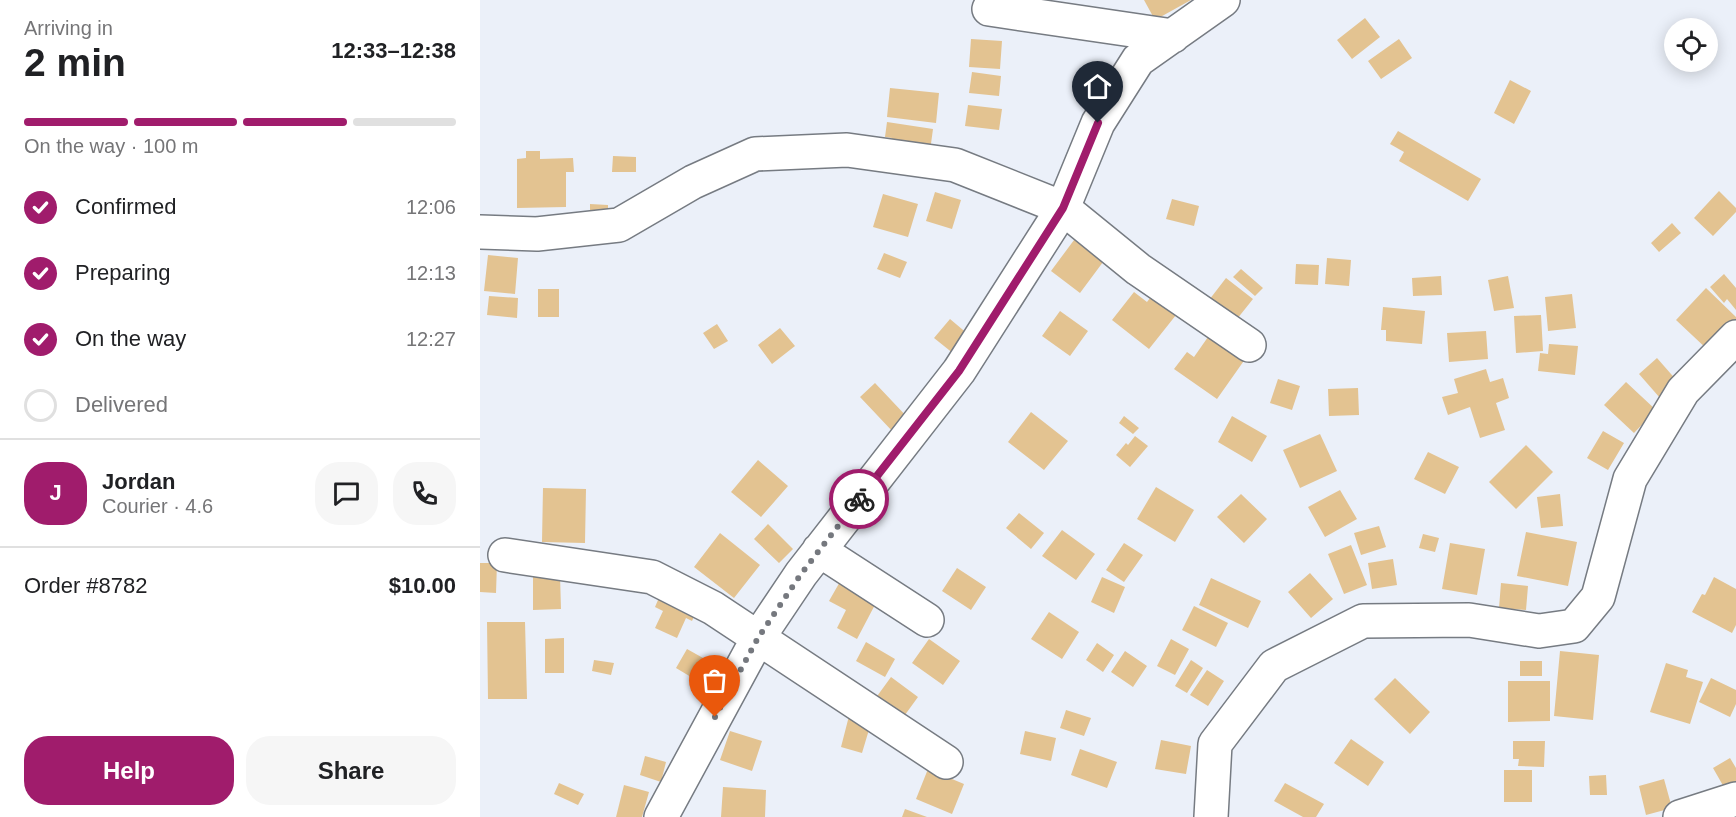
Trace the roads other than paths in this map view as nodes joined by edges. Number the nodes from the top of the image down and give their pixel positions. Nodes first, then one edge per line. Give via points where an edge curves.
1 (1223, 0) edge
2 (989, 9) dead end
3 (1173, 36) junction
4 (1063, 208) junction
5 (480, 232) edge
6 (1736, 338) edge
7 (1249, 345) dead end
8 (819, 550) junction
9 (506, 555) dead end
10 (927, 620) dead end
11 (758, 638) junction
12 (946, 762) dead end
13 (1736, 799) edge
14 (663, 817) edge
15 (1211, 817) edge
16 (1680, 817) edge

1 - 3 street
2 - 3 street
3 - 4 street via 1138,60 1098,123
4 - 5 street via 955,165 847,150 755,154 693,182 619,225 537,234
4 - 7 street via 1138,269
4 - 8 street via 959,371
6 - 15 street via 1683,391 1630,479 1598,597 1574,626 1539,631 1469,620 1364,621 1274,666 1215,744
8 - 10 street
8 - 11 street
9 - 11 street via 652,578 713,608
11 - 12 street
11 - 14 street
13 - 16 street

